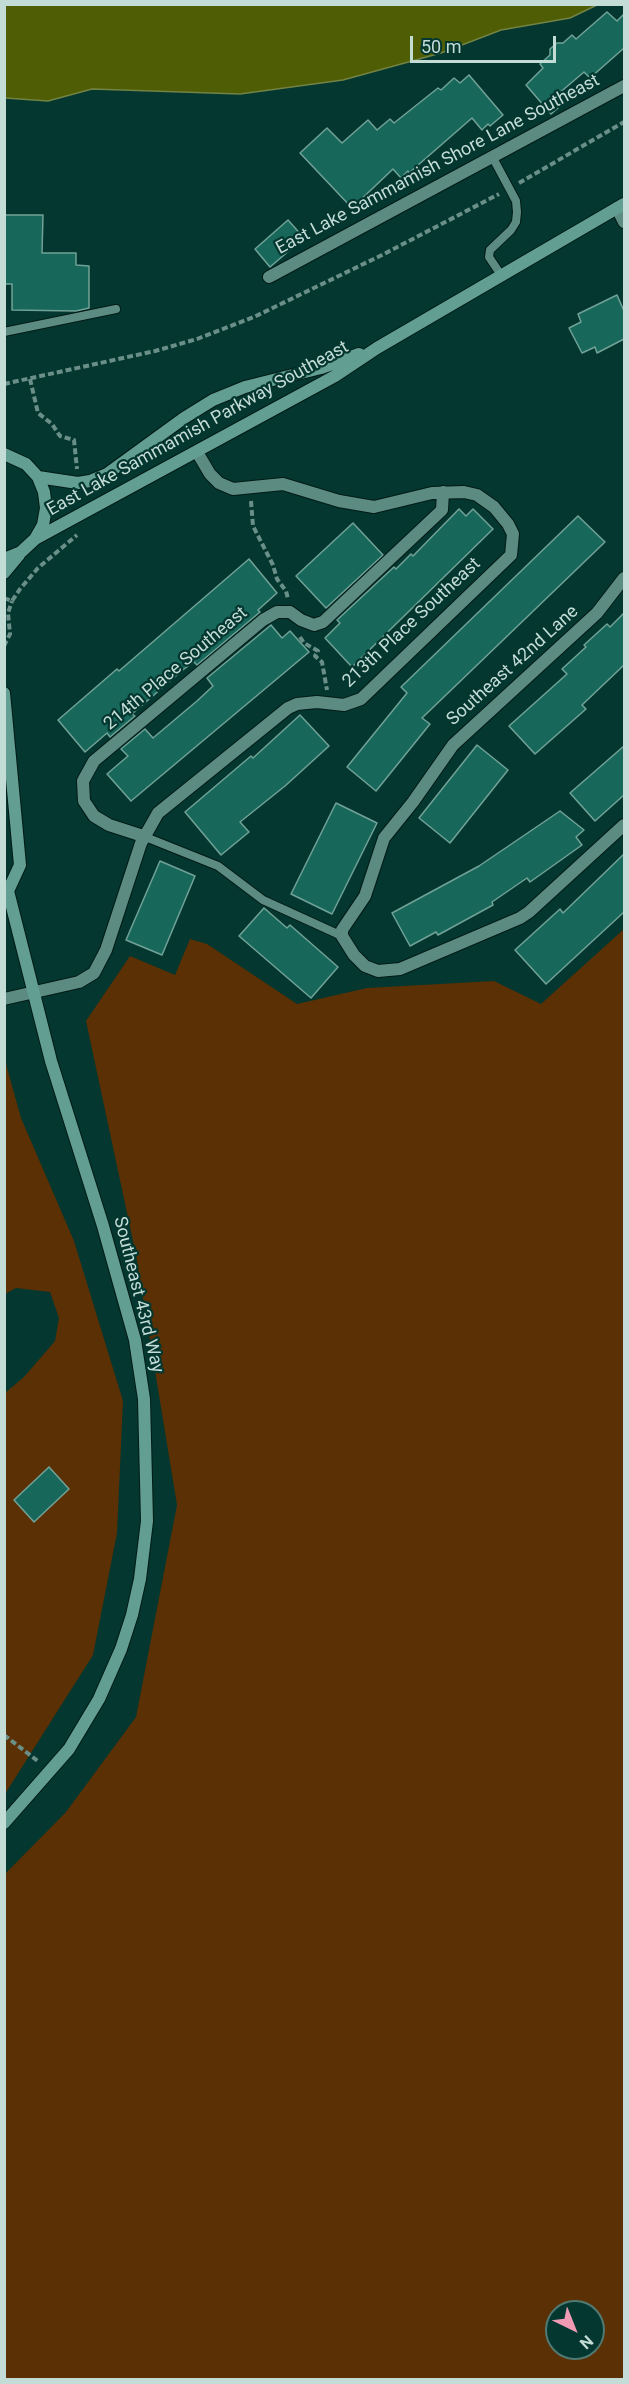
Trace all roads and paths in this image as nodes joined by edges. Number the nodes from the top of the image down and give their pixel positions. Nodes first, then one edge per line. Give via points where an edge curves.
1 (624, 86) edge
2 (624, 122) edge
3 (493, 158) junction
4 (510, 189) junction
5 (620, 206) edge
6 (624, 222) edge
7 (501, 275) junction
8 (269, 277) dead end
9 (116, 309) dead end
10 (4, 332) edge
11 (377, 348) junction
12 (30, 379) junction
13 (4, 384) edge
14 (197, 452) junction
15 (4, 454) edge
16 (76, 468) dead end
17 (38, 477) junction
18 (443, 492) junction
19 (78, 534) dead end
20 (35, 539) junction
21 (21, 552) junction
22 (4, 559) edge
23 (4, 573) edge
24 (624, 578) edge
25 (4, 598) edge
26 (12, 602) junction
27 (4, 646) edge
28 (4, 693) edge
29 (624, 825) edge
30 (144, 837) junction
31 (6, 889) edge
32 (342, 936) junction
33 (33, 994) junction
34 (4, 999) edge
35 (4, 1735) edge
36 (51, 1772) junction
37 (4, 1823) edge

1 - 3 street, East Lake Sammamish Shore Lane Southeast
2 - 4 path
3 - 4 lane
3 - 8 street, East Lake Sammamish Shore Lane Southeast
4 - 7 lane via 516,201 516,222 490,250 489,257
4 - 12 path via 245,321 155,351
5 - 6 street
5 - 7 main road, East Lake Sammamish Parkway Southeast
7 - 11 main road, East Lake Sammamish Parkway Southeast
9 - 10 lane
11 - 14 main road, East Lake Sammamish Parkway Southeast via 335,376
11 - 17 main road, East Lake Sammamish Parkway Southeast via 213,400 107,474 90,481
12 - 13 path
12 - 16 path via 38,413 60,436 74,440
14 - 18 street, 213th Place Southeast via 219,483 233,489 282,484 374,507
14 - 20 main road, East Lake Sammamish Parkway Southeast
15 - 17 main road via 26,464
17 - 20 main road via 46,508
18 - 30 street, 214th Place Southeast via 442,510 323,622 314,625 290,612 277,612 263,620 94,761 83,782 84,801 94,816
18 - 30 street, 213th Place Southeast via 477,495 494,507 513,534 511,555 361,699 344,705 317,702 288,708 158,813
19 - 26 path via 38,568
20 - 21 main road
21 - 22 main road
21 - 23 main road
24 - 32 street, Southeast 42nd Lane via 597,613 453,745 384,838 365,896
25 - 26 path
26 - 27 path via 8,613 10,634
28 - 31 main road, Southeast 43rd Way via 20,864
29 - 32 street via 520,918 400,969 378,971 365,966
30 - 32 lane via 218,866 263,900
30 - 33 street, 213th Place Southeast via 106,950 94,973 79,982
31 - 33 main road, Southeast 43rd Way
33 - 34 street
33 - 36 main road, Southeast 43rd Way via 135,1340 147,1456 147,1521 132,1615 99,1699
35 - 36 path
36 - 37 main road, Southeast 43rd Way

